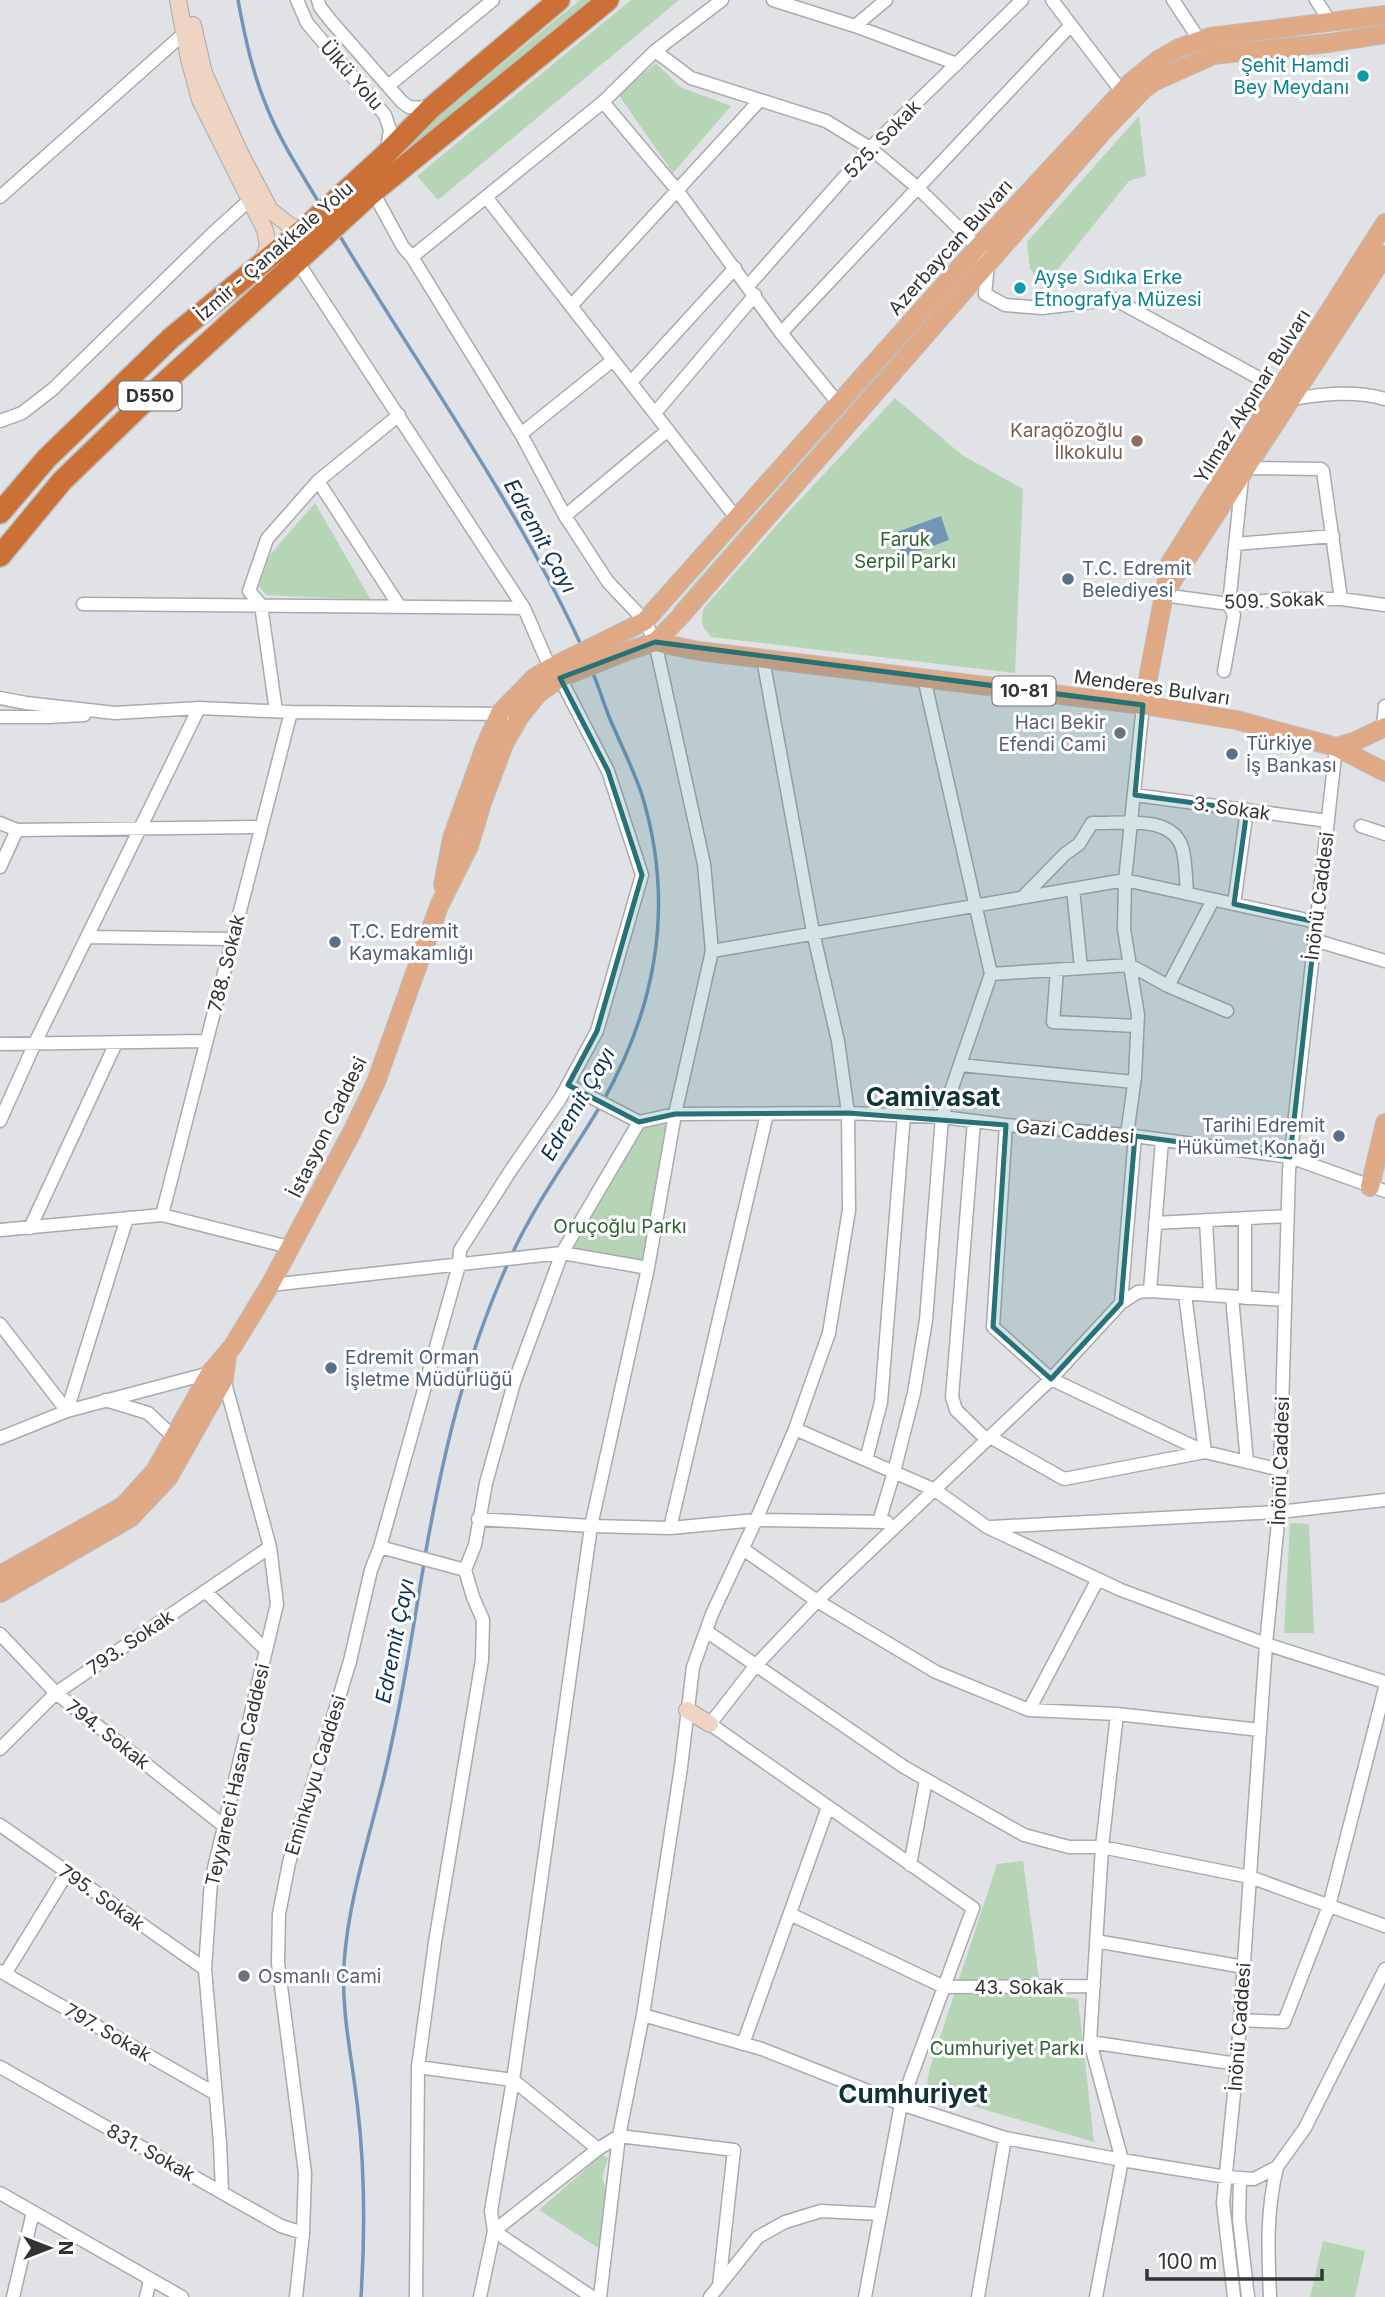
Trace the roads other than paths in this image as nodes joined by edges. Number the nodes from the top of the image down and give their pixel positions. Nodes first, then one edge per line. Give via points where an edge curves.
1 (178, 0) edge
2 (189, 0) edge
3 (297, 0) edge
4 (318, 0) edge
5 (494, 0) edge
6 (559, 0) edge
7 (608, 0) edge
8 (722, 0) edge
9 (773, 0) edge
10 (886, 0) edge
11 (1022, 0) edge
12 (1052, 0) edge
13 (1173, 0) edge
14 (1316, 0) edge
15 (1385, 15) edge
16 (1331, 23) junction
17 (1071, 25) junction
18 (855, 26) junction
19 (188, 30) junction
20 (1385, 34) edge
21 (1200, 41) junction
22 (655, 51) junction
23 (957, 64) junction
24 (388, 86) junction
25 (1122, 92) junction
26 (760, 100) junction
27 (603, 102) junction
28 (430, 108) junction
29 (870, 148) junction
30 (385, 155) junction
31 (368, 187) junction
32 (918, 188) junction
33 (677, 190) junction
34 (255, 195) junction
35 (0, 197) edge
36 (486, 197) junction
37 (1385, 223) edge
38 (306, 227) junction
39 (978, 247) junction
40 (304, 255) junction
41 (1385, 255) edge
42 (412, 257) junction
43 (261, 264) junction
44 (988, 265) junction
45 (735, 268) junction
46 (751, 290) junction
47 (571, 306) junction
48 (781, 333) junction
49 (613, 360) junction
50 (631, 382) junction
51 (1287, 394) junction
52 (1385, 399) edge
53 (838, 403) junction
54 (655, 413) junction
55 (399, 415) junction
56 (0, 421) edge
57 (668, 430) junction
58 (520, 434) junction
59 (1245, 471) junction
60 (318, 481) junction
61 (0, 513) edge
62 (565, 516) junction
63 (737, 519) junction
64 (1333, 536) junction
65 (1236, 544) junction
66 (0, 556) edge
67 (1163, 595) junction
68 (1341, 599) junction
69 (83, 604) dead end
70 (1229, 604) junction
71 (261, 605) junction
72 (1385, 606) edge
73 (400, 607) junction
74 (524, 608) junction
75 (645, 621) junction
76 (655, 642) junction
77 (623, 643) junction
78 (763, 659) junction
79 (560, 671) junction
80 (1224, 671) dead end
81 (924, 678) junction
82 (0, 698) edge
83 (1143, 705) junction
84 (1385, 706) edge
85 (199, 708) junction
86 (276, 711) junction
87 (115, 712) junction
88 (290, 712) junction
89 (500, 713) junction
90 (520, 716) junction
91 (0, 717) edge
92 (1384, 727) edge
93 (1336, 747) junction
94 (1385, 772) edge
95 (1135, 795) junction
96 (1247, 810) junction
97 (1328, 821) junction
98 (0, 823) edge
99 (1130, 824) junction
100 (1361, 826) dead end
101 (261, 827) junction
102 (139, 829) junction
103 (17, 830) junction
104 (1385, 834) edge
105 (0, 867) edge
106 (1125, 880) junction
107 (1073, 889) junction
108 (1187, 894) junction
109 (1024, 896) junction
110 (1213, 900) junction
111 (1234, 904) junction
112 (439, 906) junction
113 (974, 906) junction
114 (1316, 922) junction
115 (813, 932) junction
116 (87, 937) junction
117 (232, 939) junction
118 (1314, 940) junction
119 (712, 951) junction
120 (1385, 961) edge
121 (1130, 965) junction
122 (1081, 968) junction
123 (1058, 970) junction
124 (991, 974) junction
125 (1168, 986) junction
126 (1227, 1011) dead end
127 (1137, 1026) junction
128 (206, 1041) junction
129 (35, 1043) junction
130 (116, 1043) junction
131 (0, 1044) edge
132 (960, 1065) junction
133 (1134, 1082) junction
134 (568, 1085) junction
135 (848, 1113) junction
136 (675, 1114) junction
137 (767, 1114) junction
138 (904, 1115) junction
139 (942, 1117) junction
140 (0, 1121) edge
141 (974, 1121) junction
142 (639, 1122) junction
143 (1385, 1123) edge
144 (1006, 1125) junction
145 (1131, 1136) junction
146 (1162, 1140) junction
147 (1290, 1157) junction
148 (1385, 1162) edge
149 (1378, 1189) edge
150 (162, 1215) junction
151 (1287, 1216) junction
152 (127, 1218) junction
153 (1245, 1219) junction
154 (1206, 1220) junction
155 (1155, 1223) junction
156 (30, 1227) junction
157 (0, 1230) edge
158 (289, 1247) junction
159 (562, 1254) junction
160 (463, 1265) junction
161 (648, 1268) junction
162 (270, 1284) junction
163 (1150, 1291) junction
164 (1185, 1294) junction
165 (1210, 1295) junction
166 (1238, 1297) junction
167 (1285, 1300) junction
168 (1121, 1303) junction
169 (0, 1324) edge
170 (217, 1376) junction
171 (1051, 1379) junction
172 (105, 1400) junction
173 (67, 1411) junction
174 (795, 1429) junction
175 (0, 1438) edge
176 (989, 1439) junction
177 (180, 1443) junction
178 (1205, 1452) junction
179 (866, 1460) junction
180 (1247, 1462) junction
181 (1281, 1470) junction
182 (894, 1472) junction
183 (935, 1490) junction
184 (1385, 1500) edge
185 (1279, 1512) junction
186 (478, 1520) junction
187 (756, 1520) junction
188 (879, 1522) junction
189 (902, 1522) junction
190 (591, 1526) junction
191 (987, 1527) junction
192 (670, 1528) junction
193 (270, 1547) junction
194 (380, 1547) junction
195 (743, 1549) junction
196 (465, 1570) junction
197 (0, 1575) edge
198 (1098, 1578) junction
199 (205, 1591) junction
200 (0, 1593) edge
201 (817, 1601) junction
202 (705, 1631) junction
203 (0, 1633) edge
204 (1266, 1644) junction
205 (266, 1650) junction
206 (755, 1665) junction
207 (1385, 1682) edge
208 (1385, 1688) edge
209 (56, 1693) junction
210 (687, 1710) junction
211 (1029, 1710) junction
212 (1117, 1714) junction
213 (710, 1724) junction
214 (1260, 1730) junction
215 (0, 1749) edge
216 (926, 1780) junction
217 (828, 1807) junction
218 (0, 1825) edge
219 (224, 1826) junction
220 (1102, 1847) junction
221 (910, 1865) junction
222 (67, 1873) junction
223 (1250, 1877) junction
224 (1329, 1906) junction
225 (790, 1914) junction
226 (1385, 1926) edge
227 (1096, 1941) junction
228 (1244, 1967) junction
229 (205, 1969) junction
230 (1385, 1969) edge
231 (2, 1972) edge
232 (1094, 1986) junction
233 (944, 1987) junction
234 (643, 2015) junction
235 (1240, 2020) junction
236 (1090, 2042) junction
237 (743, 2043) junction
238 (1237, 2064) junction
239 (0, 2067) edge
240 (418, 2067) junction
241 (513, 2080) junction
242 (216, 2094) junction
243 (901, 2104) junction
244 (619, 2136) junction
245 (1005, 2138) junction
246 (598, 2148) junction
247 (1122, 2160) junction
248 (1277, 2167) junction
249 (1226, 2177) junction
250 (1240, 2178) junction
251 (222, 2192) junction
252 (0, 2193) edge
253 (33, 2212) junction
254 (880, 2214) junction
255 (494, 2231) junction
256 (303, 2233) junction
257 (150, 2280) junction
258 (719, 2286) junction
259 (13, 2297) edge
260 (146, 2297) edge
261 (182, 2297) edge
262 (296, 2297) edge
263 (416, 2297) edge
264 (480, 2297) edge
265 (592, 2297) edge
266 (600, 2297) edge
267 (710, 2297) edge
268 (865, 2297) edge
269 (978, 2297) edge
270 (1096, 2297) edge
271 (1234, 2297) edge
272 (1248, 2297) edge
273 (1270, 2297) edge

1 - 19 street
2 - 19 street
3 - 30 street, Ülkü Yolu via 307,23 385,115 390,130
4 - 24 street, Ülkü Yolu
5 - 24 street
6 - 28 highway, İzmir - Çanakkale Yolu
7 - 31 highway, İzmir - Çanakkale Yolu / D550
8 - 22 street
9 - 18 street
10 - 18 street
11 - 23 street, 525. Sokak
12 - 17 street
13 - 21 street
14 - 16 street
15 - 16 main road, Azerbaycan Bulvarı
16 - 21 main road, Azerbaycan Bulvarı
17 - 25 street
17 - 32 street
18 - 23 street
19 - 34 street via 200,100
19 - 35 street
20 - 44 main road, Azerbaycan Bulvarı via 1213,55 1155,81 1107,128
21 - 25 main road, Azerbaycan Bulvarı via 1158,60
22 - 26 street via 691,78
22 - 27 street
23 - 29 street, 525. Sokak
24 - 28 street, Ülkü Yolu via 409,107
25 - 39 main road, Azerbaycan Bulvarı
26 - 29 street via 826,121
26 - 33 street
27 - 33 street
27 - 36 street
28 - 30 highway, İzmir - Çanakkale Yolu
29 - 32 street
29 - 46 street, 525. Sokak
30 - 31 highway, İzmir - Çanakkale Yolu
31 - 38 highway, İzmir - Çanakkale Yolu
31 - 40 highway, İzmir - Çanakkale Yolu / D550
31 - 42 street
32 - 39 street
32 - 48 street
33 - 45 street
33 - 47 street
34 - 38 street via 289,225
34 - 43 street via 268,246
34 - 56 street via 53,389 22,413
36 - 42 street
36 - 47 street
37 - 51 main road, Yılmaz Akpınar Bulvarı
38 - 43 highway, İzmir - Çanakkale Yolu
39 - 44 street
39 - 53 main road, Azerbaycan Bulvarı
40 - 55 street, Eminkuyu Caddesi
40 - 66 highway, İzmir - Çanakkale Yolu / D550 via 62,481
41 - 51 main road, Yılmaz Akpınar Bulvarı
42 - 58 street
43 - 61 highway, İzmir - Çanakkale Yolu via 171,338 47,458
44 - 51 street via 985,294 1004,305 1043,309 1114,299
44 - 76 main road, Azerbaycan Bulvarı
45 - 46 street
45 - 50 street
46 - 48 street
46 - 54 street, 525. Sokak
47 - 49 street
48 - 53 street
49 - 50 street
49 - 58 street
50 - 54 street
51 - 52 street
51 - 59 main road, Yılmaz Akpınar Bulvarı
51 - 67 main road, Yılmaz Akpınar Bulvarı via 1170,563
53 - 63 main road, Azerbaycan Bulvarı
54 - 57 street
55 - 60 street
55 - 74 street, Eminkuyu Caddesi
57 - 62 street
57 - 63 street
58 - 62 street
59 - 64 street via 1324,471
59 - 65 street
59 - 67 main road, Yılmaz Akpınar Bulvarı
60 - 71 street via 267,539 249,592
60 - 73 street
62 - 75 street via 608,582
63 - 75 main road, Azerbaycan Bulvarı
64 - 65 street
64 - 68 street
65 - 70 street
67 - 70 street, 509. Sokak
67 - 83 main road, Yılmaz Akpınar Bulvarı
68 - 70 street, 509. Sokak
68 - 72 street, 509. Sokak
69 - 71 street
70 - 80 street via 1234,615
71 - 73 street
71 - 86 street
73 - 74 street
74 - 79 street, Eminkuyu Caddesi
75 - 76 street
75 - 77 main road, Azerbaycan Bulvarı
76 - 77 main road, Azerbaycan Bulvarı
76 - 78 main road, Menderes Bulvarı / 10-81
76 - 119 street via 704,864
77 - 79 main road
78 - 81 main road, Menderes Bulvarı / 10-81
78 - 115 street
79 - 89 main road, İstasyon Caddesi via 534,678
79 - 90 main road, İstasyon Caddesi
79 - 134 street, Eminkuyu Caddesi via 608,771 642,875 597,1031
81 - 83 main road, Menderes Bulvarı / 10-81
81 - 113 street
82 - 87 street
83 - 93 main road, Menderes Bulvarı / 10-81 via 1236,720
83 - 95 street
84 - 92 street
85 - 86 street
85 - 87 street
85 - 102 street
86 - 88 street
87 - 91 street
88 - 89 street
88 - 101 street, 788. Sokak
89 - 90 street
89 - 112 main road, İstasyon Caddesi via 452,838
90 - 112 main road, İstasyon Caddesi via 505,744 469,846
92 - 93 main road
93 - 94 main road, Menderes Bulvarı / 10-81
93 - 97 street, İnönü Caddesi
95 - 96 street, 3. Sokak
95 - 99 street
96 - 97 street, 3. Sokak
96 - 111 street
97 - 114 street, İnönü Caddesi
98 - 103 street
99 - 106 street
99 - 108 street via 1160,825 1176,836 1183,849
99 - 109 street via 1092,823 1079,844
100 - 104 street
101 - 102 street
101 - 117 street, 788. Sokak
102 - 103 street
102 - 116 street
103 - 105 street
106 - 107 street
106 - 108 street
106 - 121 street via 1124,929
107 - 109 street
107 - 122 street
108 - 110 street
109 - 113 street
110 - 111 street
110 - 125 street
111 - 114 street
112 - 158 main road, İstasyon Caddesi via 376,1082
113 - 115 street
113 - 124 street
114 - 118 street, İnönü Caddesi
115 - 119 street
115 - 135 street via 838,1041
116 - 117 street
116 - 129 street
117 - 128 street, 788. Sokak
118 - 120 street
118 - 147 street, İnönü Caddesi
119 - 136 street
121 - 122 street
121 - 125 street
121 - 127 street
122 - 123 street
123 - 124 street
123 - 127 street via 1053,1022
124 - 132 street
125 - 126 street
127 - 133 street
128 - 130 street
128 - 150 street, 788. Sokak
129 - 130 street
129 - 131 street
129 - 140 street
130 - 156 street
132 - 133 street
132 - 139 street
133 - 145 street
134 - 142 street
134 - 160 street, Eminkuyu Caddesi via 460,1250
135 - 137 street, Gazi Caddesi
135 - 138 street, Gazi Caddesi
135 - 174 street via 849,1210 829,1333
136 - 137 street, Gazi Caddesi
136 - 142 street, Gazi Caddesi
136 - 161 street
137 - 192 street
138 - 139 street, Gazi Caddesi
138 - 179 street via 881,1402
139 - 141 street, Gazi Caddesi
139 - 182 street via 926,1320
141 - 144 street, Gazi Caddesi
141 - 176 street via 952,1397 956,1410
142 - 159 street
143 - 149 main road
144 - 145 street, Gazi Caddesi
144 - 171 street via 993,1327
145 - 146 street, Gazi Caddesi
145 - 168 street
146 - 147 street, Gazi Caddesi
146 - 155 street
147 - 149 street, Gazi Caddesi
147 - 151 street, İnönü Caddesi
148 - 149 main road
150 - 152 street
150 - 158 street
151 - 153 street
151 - 167 street, İnönü Caddesi
152 - 156 street
152 - 173 street
153 - 154 street
153 - 166 street
154 - 155 street
154 - 165 street
155 - 163 street
156 - 157 street
158 - 162 main road, İstasyon Caddesi
159 - 160 street
159 - 161 street
159 - 186 street via 514,1383
160 - 162 street
160 - 194 street, Eminkuyu Caddesi
161 - 190 street
162 - 170 main road, İstasyon Caddesi
163 - 164 street
163 - 168 street
164 - 165 street
164 - 178 street
165 - 166 street
166 - 167 street
166 - 180 street
167 - 181 street, İnönü Caddesi
168 - 171 street
169 - 173 street
170 - 172 street
170 - 177 main road, İstasyon Caddesi
170 - 193 street, Teyyareci Hasan Caddesi
171 - 176 street
171 - 178 street
172 - 173 street
172 - 177 street via 148,1413
173 - 175 street
174 - 179 street
174 - 187 street
176 - 178 street via 1064,1479
176 - 183 street
177 - 197 main road, İstasyon Caddesi via 123,1506
177 - 200 main road, İstasyon Caddesi via 168,1478 130,1518
178 - 180 street
179 - 182 street
180 - 181 street
181 - 185 street, İnönü Caddesi
182 - 183 street
182 - 188 street
183 - 189 street
183 - 191 street
184 - 185 street
185 - 191 street
185 - 204 street, İnönü Caddesi
186 - 190 street
186 - 196 street
187 - 188 street
187 - 192 street
187 - 195 street
188 - 189 street
189 - 201 street
190 - 192 street
190 - 241 street
191 - 198 street
193 - 199 street, 793. Sokak
193 - 205 street, Teyyareci Hasan Caddesi via 277,1604
194 - 196 street
194 - 256 street, Eminkuyu Caddesi via 289,1863 279,1914 278,1963 304,2173
195 - 201 street
195 - 202 street
196 - 240 street via 483,1620 482,1660
198 - 204 street
198 - 211 street
199 - 205 street
199 - 209 street, 793. Sokak
201 - 206 street
201 - 211 street via 936,1672
202 - 206 street
202 - 210 street via 692,1667
203 - 209 street, 794. Sokak
204 - 207 street
204 - 214 street, İnönü Caddesi
205 - 219 street, Teyyareci Hasan Caddesi
206 - 213 street
206 - 216 street
208 - 224 street
209 - 215 street, 793. Sokak
209 - 219 street, 794. Sokak
210 - 213 street
210 - 234 street
211 - 212 street
212 - 214 street
212 - 220 street
213 - 217 street
214 - 223 street, İnönü Caddesi
216 - 220 street via 1024,1835 1069,1847
216 - 221 street
217 - 221 street
217 - 225 street
218 - 222 street, 795. Sokak
219 - 229 street, Teyyareci Hasan Caddesi via 211,1881
220 - 223 street
220 - 227 street
221 - 233 street via 973,1908
222 - 229 street, 795. Sokak
222 - 231 street
223 - 224 street
223 - 228 street, İnönü Caddesi
224 - 226 street
224 - 235 street via 1284,2022
225 - 233 street
225 - 237 street
227 - 228 street
227 - 232 street
228 - 235 street, İnönü Caddesi
229 - 242 street, Teyyareci Hasan Caddesi
230 - 248 street via 1306,2128
231 - 242 street, 797. Sokak
232 - 233 street, 43. Sokak
232 - 236 street
233 - 243 street
234 - 237 street
234 - 244 street
235 - 238 street, İnönü Caddesi
236 - 238 street
236 - 247 street
237 - 243 street
238 - 249 street, İnönü Caddesi
239 - 251 street, 831. Sokak
240 - 241 street
240 - 263 street
241 - 246 street
241 - 255 street via 491,2211
242 - 251 street, Teyyareci Hasan Caddesi
243 - 245 street
243 - 254 street
244 - 246 street
244 - 258 street via 734,2150
244 - 266 street
245 - 247 street
245 - 269 street
246 - 255 street
247 - 249 street
247 - 270 street
248 - 250 street via 1254,2179
248 - 273 street via 1269,2198
249 - 250 street
249 - 271 street, İnönü Caddesi via 1223,2203
250 - 272 street via 1239,2219
251 - 256 street, 831. Sokak via 281,2226
252 - 253 street
253 - 257 street
253 - 259 street
254 - 258 street via 821,2211 785,2222 758,2237
254 - 268 street
255 - 264 street
255 - 265 street
256 - 262 street, Eminkuyu Caddesi
257 - 260 street
257 - 261 street
258 - 267 street

